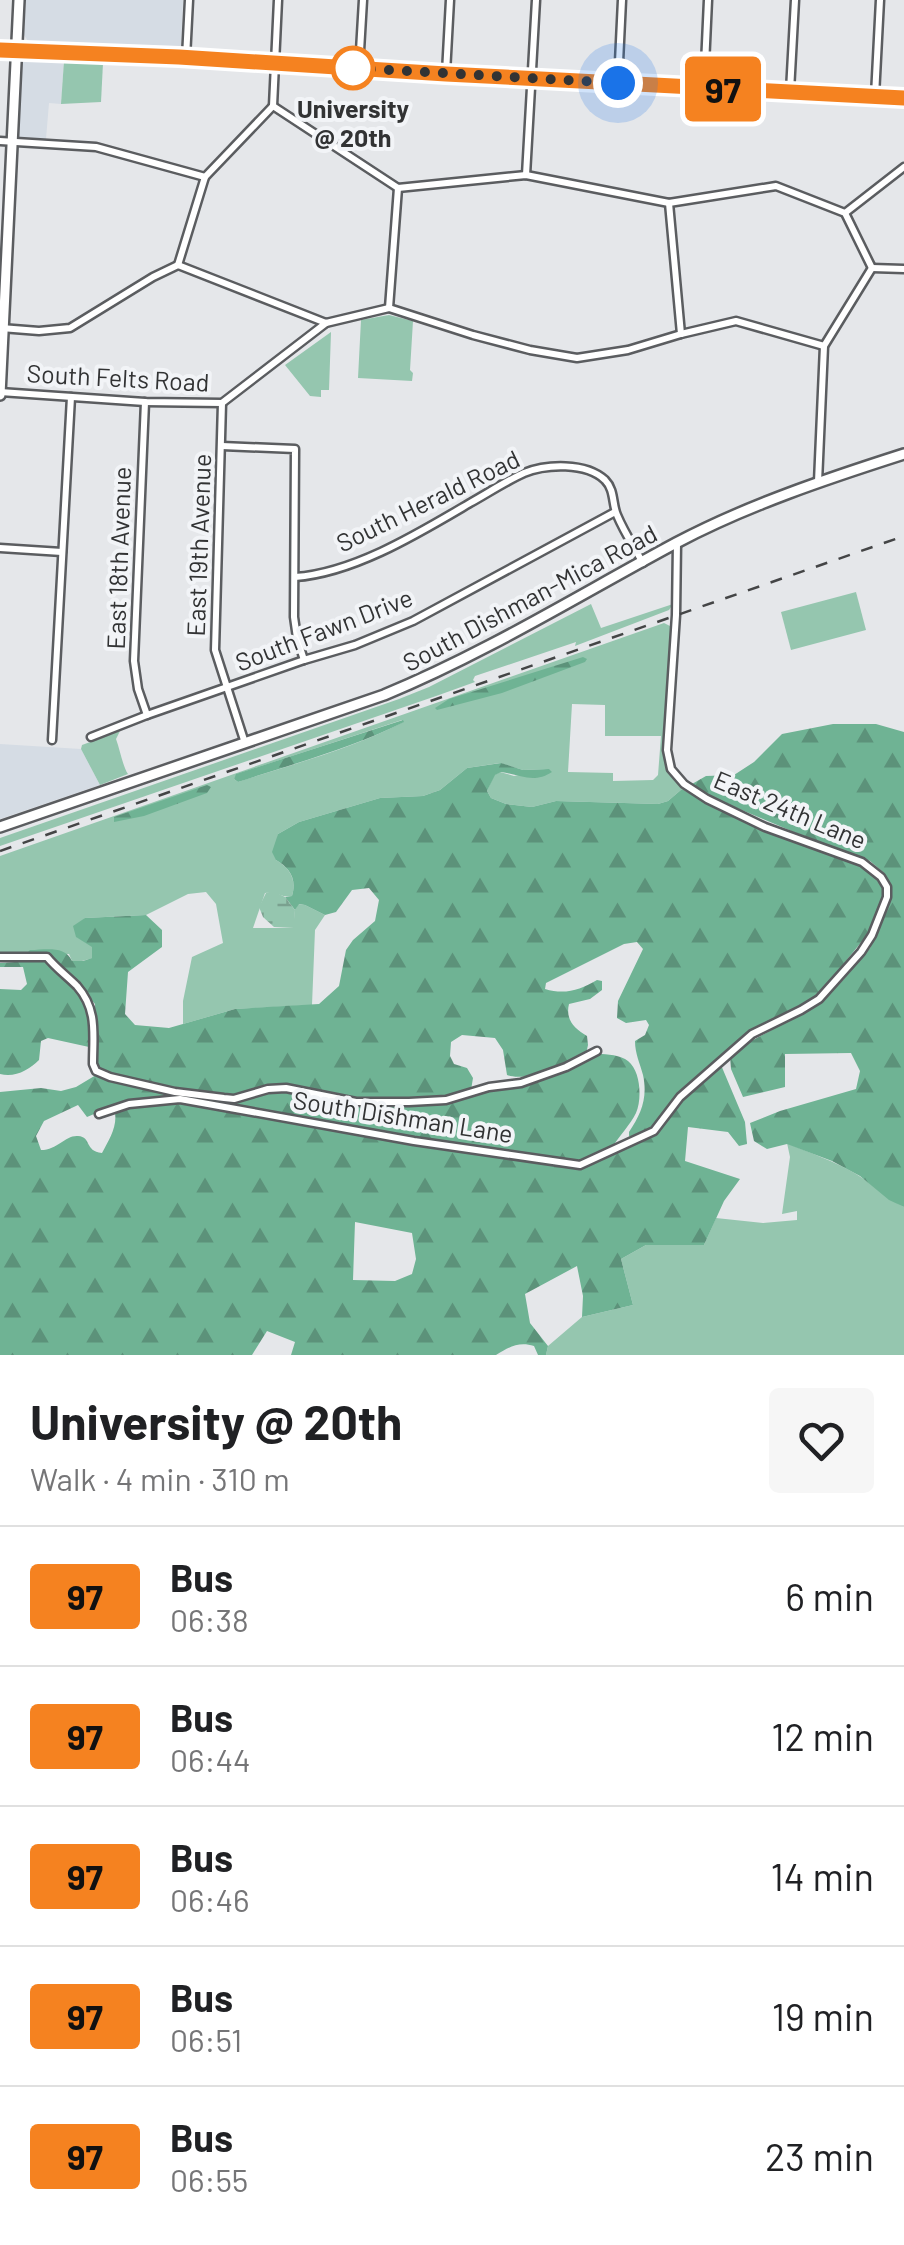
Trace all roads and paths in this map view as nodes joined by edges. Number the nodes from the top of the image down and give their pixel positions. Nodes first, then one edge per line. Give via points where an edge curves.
1 (19, 0) edge
2 (188, 0) edge
3 (278, 0) edge
4 (363, 0) edge
5 (450, 0) edge
6 (536, 0) edge
7 (622, 0) edge
8 (708, 0) edge
9 (795, 0) edge
10 (880, 0) edge
11 (0, 50) edge
12 (16, 50) junction
13 (186, 58) junction
14 (274, 64) junction
15 (359, 68) junction
16 (446, 74) junction
17 (531, 78) junction
18 (618, 83) junction
19 (704, 88) junction
20 (790, 92) junction
21 (875, 96) junction
22 (904, 98) edge
23 (273, 106) junction
24 (5, 141) edge
25 (904, 166) edge
26 (526, 174) junction
27 (205, 178) junction
28 (398, 188) junction
29 (668, 203) junction
30 (845, 213) junction
31 (4, 235) edge
32 (178, 265) junction
33 (872, 268) junction
34 (904, 269) edge
35 (389, 308) junction
36 (326, 323) junction
37 (1, 328) edge
38 (681, 334) junction
39 (824, 346) junction
40 (0, 393) edge
41 (70, 396) junction
42 (144, 402) junction
43 (222, 404) junction
44 (222, 446) junction
45 (904, 454) edge
46 (818, 482) junction
47 (615, 512) junction
48 (677, 543) junction
49 (0, 548) edge
50 (62, 552) junction
51 (642, 562) junction
52 (295, 577) junction
53 (304, 660) junction
54 (227, 688) junction
55 (147, 714) junction
56 (91, 737) dead end
57 (52, 740) dead end
58 (245, 743) junction
59 (0, 826) edge
60 (0, 957) edge
61 (597, 1051) dead end
62 (680, 1096) joint
63 (99, 1114) dead end

1 - 12 main road
2 - 13 street
3 - 14 street
4 - 15 street
5 - 16 street
6 - 17 street
7 - 18 street
8 - 19 street
9 - 20 street
10 - 21 street
11 - 12 main road
12 - 13 main road
12 - 24 main road
13 - 14 main road
14 - 15 main road
14 - 23 street
15 - 16 main road
16 - 17 main road
17 - 18 main road
17 - 26 street
18 - 19 main road
19 - 20 main road
20 - 21 main road
21 - 22 main road
23 - 27 street
23 - 28 street
24 - 27 street via 96,147
24 - 31 main road
25 - 30 street
26 - 28 street
26 - 29 street
27 - 32 street
28 - 35 street
29 - 30 street via 776,186
29 - 38 street
30 - 33 street
31 - 37 main road
32 - 36 street
32 - 37 street via 70,328
33 - 34 street
33 - 39 street
35 - 36 street
35 - 38 street via 577,358
36 - 43 street, South Felts Road
37 - 40 main road
38 - 39 street via 736,322
39 - 46 street
40 - 41 street, South Felts Road
41 - 42 street, South Felts Road
41 - 50 street
42 - 43 street, South Felts Road
42 - 55 street, East 18th Avenue via 134,661
43 - 44 street, East 19th Avenue
44 - 52 street via 295,449
44 - 54 street, East 19th Avenue via 214,622
45 - 46 main road, South Dishman-Mica Road
46 - 48 main road, South Dishman-Mica Road
47 - 51 street, South Herald Road
47 - 52 street, South Herald Road via 606,480 586,468 544,467 355,562
47 - 53 street, South Fawn Drive via 413,621
48 - 51 main road, South Dishman-Mica Road
48 - 62 street, East 24th Lane via 671,769 706,798 765,827 862,862 887,887 872,935 819,998 752,1034
49 - 50 street
50 - 57 street
51 - 58 main road, South Dishman-Mica Road via 439,672
52 - 53 street via 294,617
53 - 54 street, South Fawn Drive
54 - 55 street, South Fawn Drive
54 - 58 street, East 19th Avenue
55 - 56 street, South Fawn Drive
58 - 59 main road, South Dishman-Mica Road
60 - 61 street via 48,957 74,982 91,1007 96,1071 190,1094 234,1098 286,1088 356,1102 446,1100 529,1080
62 - 63 street, South Dishman Lane via 654,1131 580,1165 180,1099

